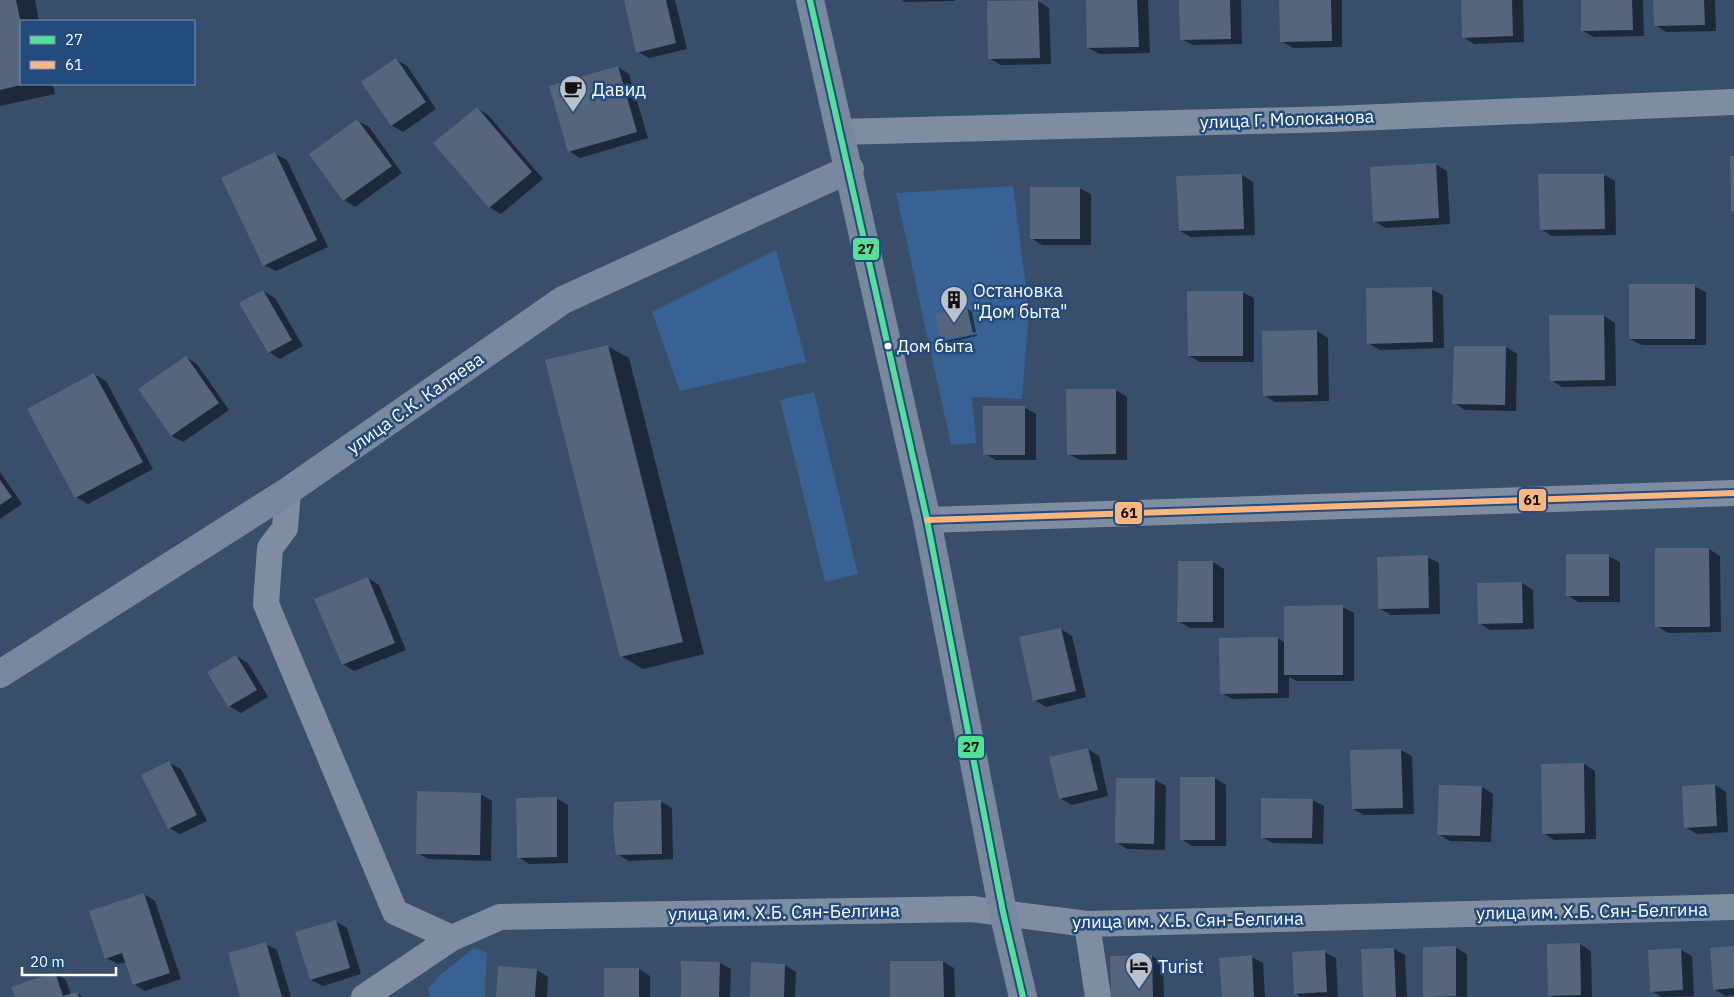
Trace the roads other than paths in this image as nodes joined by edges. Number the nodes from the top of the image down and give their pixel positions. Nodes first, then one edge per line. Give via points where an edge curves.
1 (810, 0) edge
2 (1734, 102) edge
3 (840, 132) junction
4 (850, 170) junction
5 (288, 491) junction
6 (1734, 493) edge
7 (926, 520) junction
8 (0, 674) edge
9 (1734, 907) edge
10 (1003, 912) junction
11 (1087, 924) junction
12 (452, 938) junction
13 (364, 997) edge
14 (1023, 997) edge
15 (1098, 997) edge

1 - 3 main road
2 - 3 street, улица Г. Молоканова via 1333,119
3 - 4 main road
4 - 5 main road, улица С.К. Каляева via 563,300
4 - 7 main road
5 - 8 main road, улица С.К. Каляева
5 - 12 street via 286,528 270,548 266,604 395,912
6 - 7 street
7 - 10 main road
9 - 11 street, улица им. Х.Б. Сян-Белгина
10 - 11 street, улица им. Х.Б. Сян-Белгина
10 - 12 street, улица им. Х.Б. Сян-Белгина via 972,909 500,917
10 - 14 main road
11 - 15 street
12 - 13 street, улица им. Х.Б. Сян-Белгина

